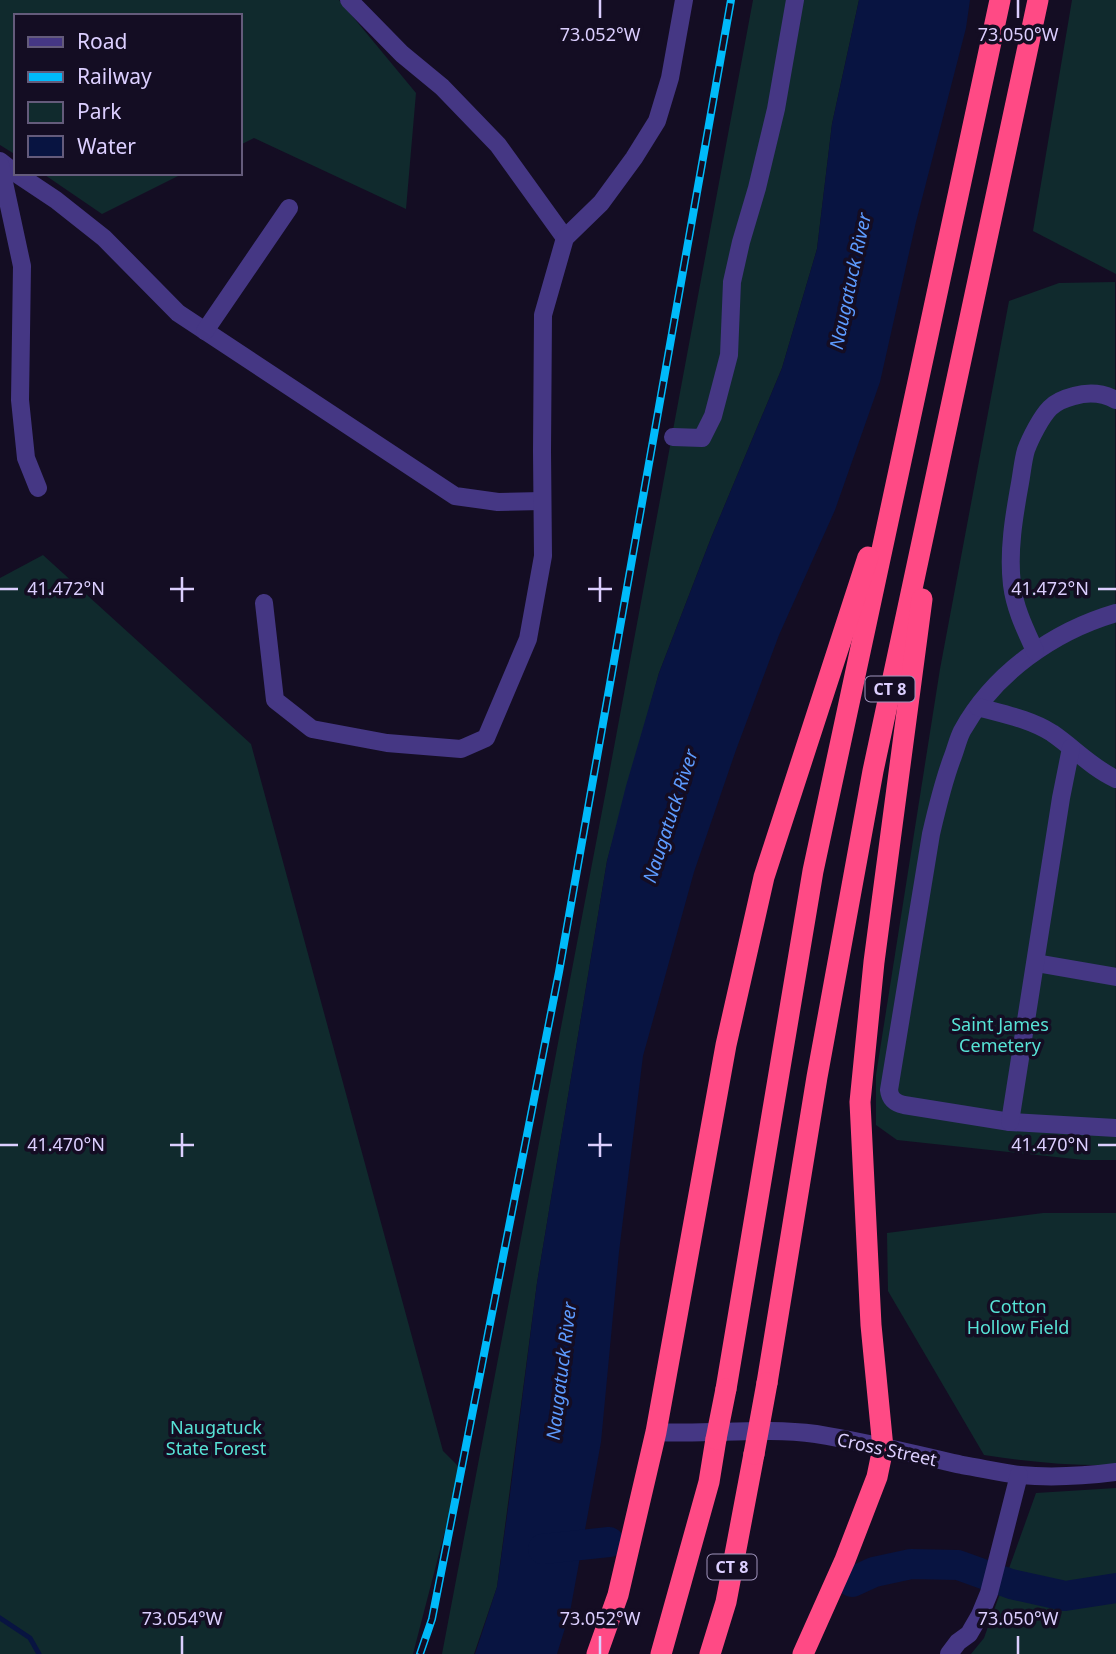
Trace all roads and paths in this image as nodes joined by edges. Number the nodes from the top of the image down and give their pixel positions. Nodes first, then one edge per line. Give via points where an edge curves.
1 (349, 0) edge
2 (684, 0) edge
3 (795, 0) edge
4 (1000, 0) edge
5 (1038, 0) edge
6 (5, 166) edge
7 (18, 175) edge
8 (289, 208) dead end
9 (565, 238) junction
10 (205, 331) junction
11 (1116, 400) edge
12 (673, 437) dead end
13 (943, 440) junction
14 (903, 452) junction
15 (38, 488) dead end
16 (542, 501) junction
17 (264, 603) dead end
18 (1116, 613) edge
19 (1035, 651) junction
20 (978, 707) junction
21 (1071, 748) junction
22 (1116, 779) edge
23 (1036, 964) junction
24 (1116, 977) edge
25 (1010, 1122) junction
26 (1116, 1128) edge
27 (656, 1432) junction
28 (883, 1448) junction
29 (1116, 1472) edge
30 (1019, 1475) junction
31 (954, 1648) edge
32 (597, 1654) edge
33 (661, 1654) edge
34 (710, 1654) edge
35 (803, 1654) edge
36 (938, 1654) edge

1 - 9 street via 498,145
2 - 9 street via 657,121 601,202
3 - 12 street via 776,110 732,282 729,355 713,416 702,438
4 - 14 highway, CT 8
5 - 13 highway, CT 8
6 - 15 street via 22,266 20,400 26,458
7 - 10 street via 104,237 178,313
8 - 10 street
9 - 16 street via 543,315
10 - 16 street via 455,496 498,502
11 - 19 street via 1084,393 1066,398 1050,408 1026,451 1011,549 1012,582 1020,619
13 - 28 highway via 860,1101 871,1325
13 - 34 highway, CT 8, bridge via 873,771 767,1383 726,1602
14 - 27 highway via 764,877 726,1045
14 - 33 highway, CT 8, bridge via 813,871 709,1482
16 - 17 street via 543,556 528,639 486,738 461,749 387,743 312,729 275,700
18 - 19 street
19 - 20 street
20 - 21 street via 1021,719
20 - 25 street via 961,733 939,797 889,1090 898,1104
21 - 22 street
21 - 23 street
23 - 24 street
23 - 25 street
25 - 26 street
27 - 28 street, Cross Street via 780,1430
27 - 32 highway via 618,1595
28 - 30 street, Cross Street
28 - 35 highway via 877,1477 845,1560
29 - 30 street, Cross Street
30 - 31 street via 989,1593 969,1634
31 - 36 street

